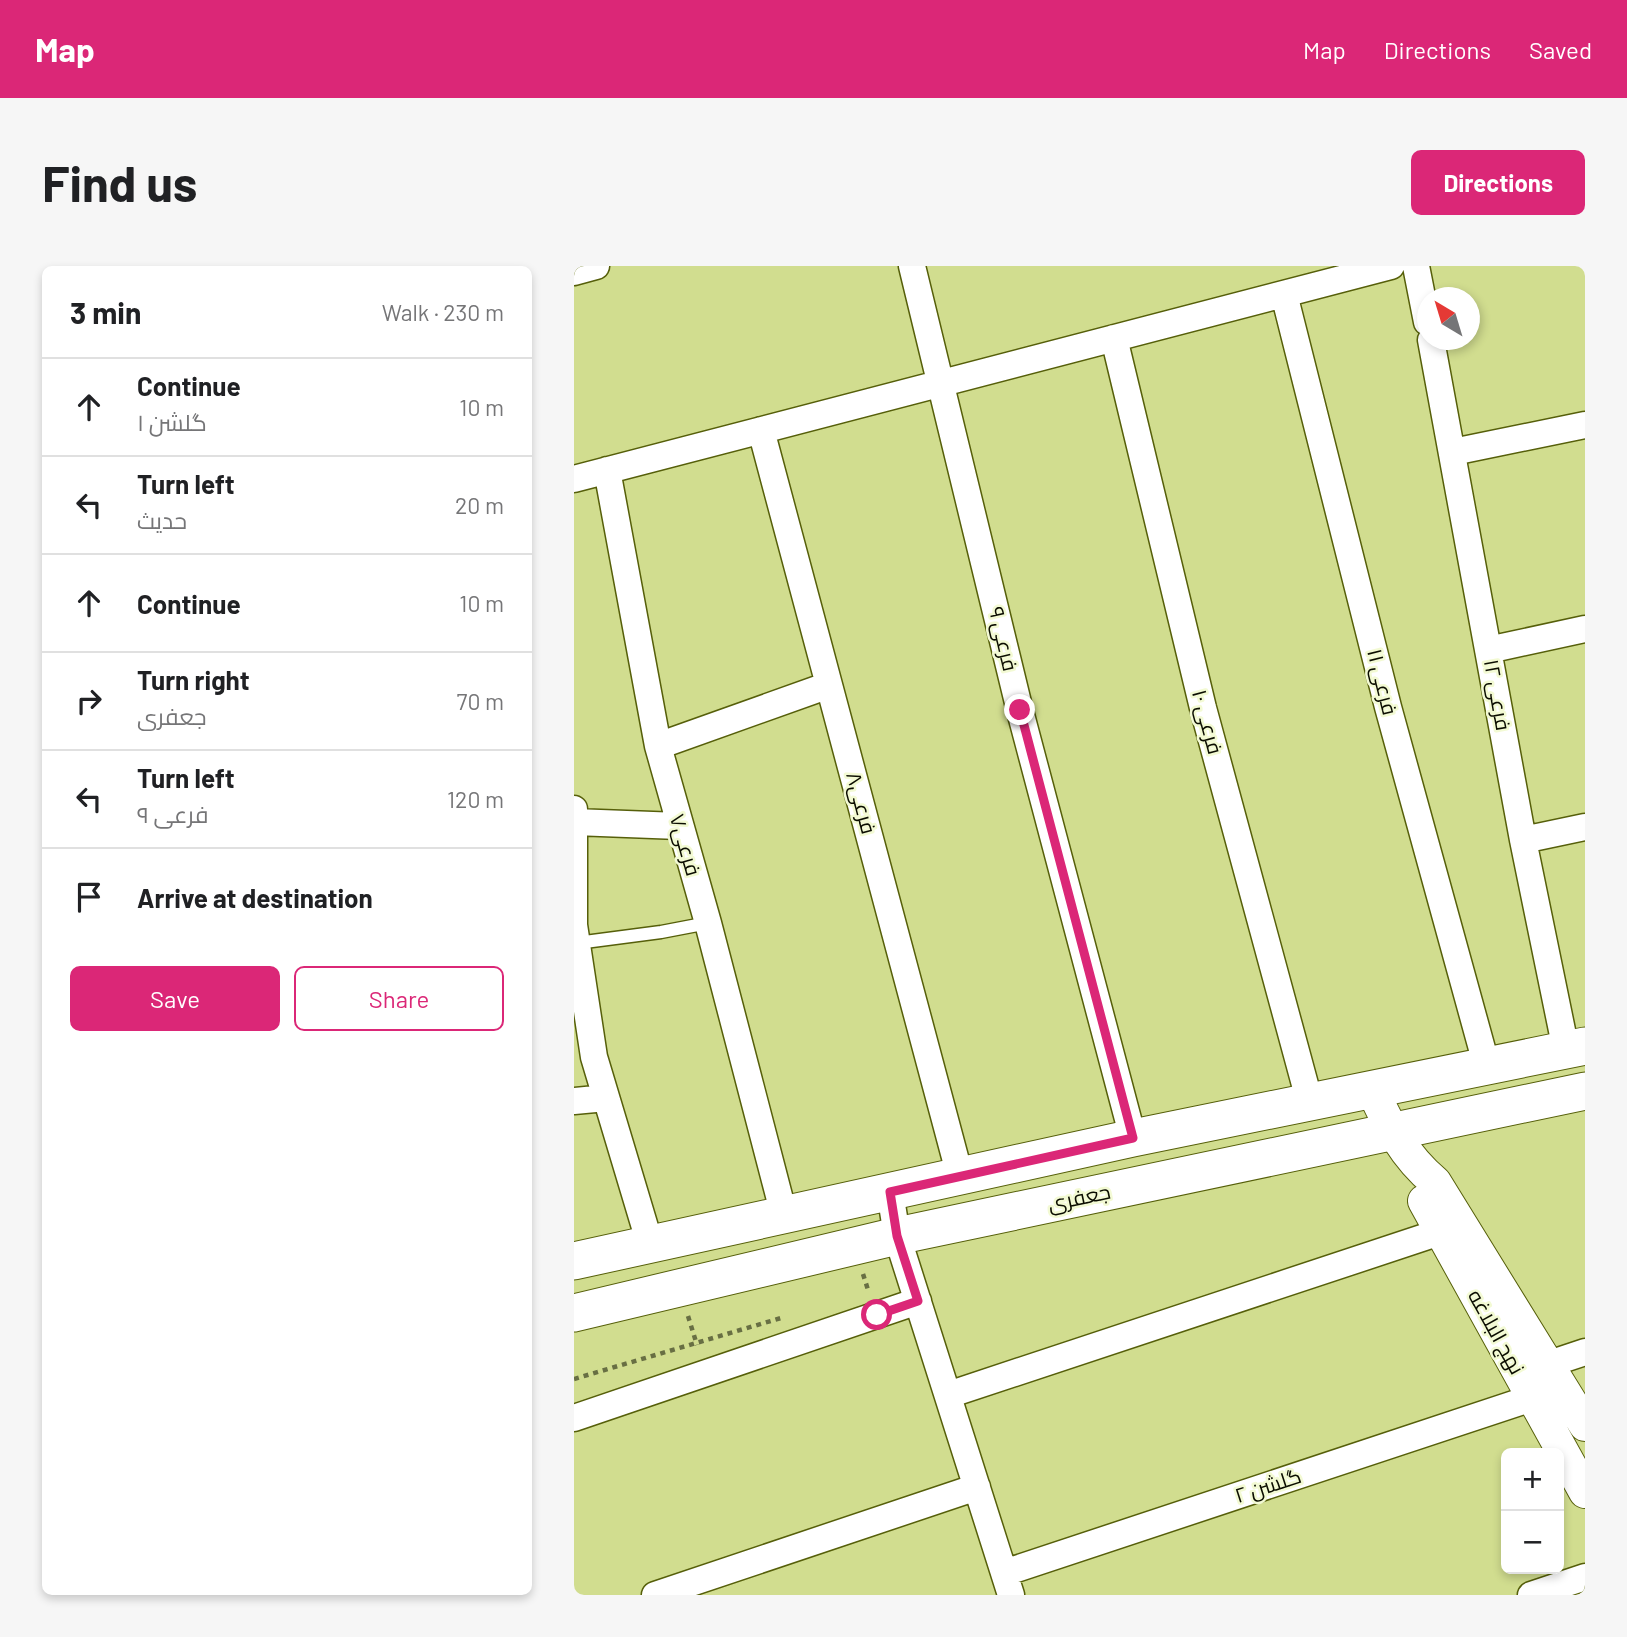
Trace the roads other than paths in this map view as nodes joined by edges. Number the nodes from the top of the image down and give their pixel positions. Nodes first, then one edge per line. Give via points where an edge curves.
1 (596, 266) edge
2 (912, 266) edge
3 (1391, 266) edge
4 (1416, 266) edge
5 (574, 272) edge
6 (1420, 287) edge
7 (1284, 294) junction
8 (1114, 338) junction
9 (1433, 350) edge
10 (941, 383) junction
11 (1585, 425) edge
12 (761, 430) junction
13 (1453, 452) junction
14 (607, 470) junction
15 (574, 478) edge
16 (1585, 629) edge
17 (1488, 650) junction
18 (829, 685) junction
19 (657, 746) junction
20 (574, 818) edge
21 (679, 827) junction
22 (1585, 827) edge
23 (1523, 840) junction
24 (708, 923) junction
25 (575, 931) edge
26 (1576, 1048) edge
27 (1487, 1068) junction
28 (1373, 1091) junction
29 (1585, 1091) edge
30 (606, 1098) junction
31 (574, 1101) edge
32 (1310, 1103) junction
33 (1391, 1132) junction
34 (1133, 1138) junction
35 (1420, 1170) junction
36 (960, 1176) junction
37 (890, 1192) junction
38 (783, 1215) junction
39 (1440, 1231) junction
40 (897, 1236) junction
41 (650, 1244) junction
42 (574, 1261) edge
43 (918, 1301) junction
44 (574, 1312) edge
45 (1585, 1352) edge
46 (1549, 1364) junction
47 (948, 1395) junction
48 (1532, 1398) junction
49 (574, 1419) edge
50 (1585, 1424) edge
51 (977, 1487) junction
52 (1585, 1492) edge
53 (1585, 1577) edge
54 (1008, 1584) edge
55 (655, 1595) edge
56 (1531, 1595) edge

1 - 5 street
2 - 10 street, فرعی ۹
3 - 7 street
4 - 6 street
7 - 8 street
7 - 27 street, فرعی ۱۱ via 1388,707
8 - 10 street
8 - 32 street, فرعی ۱۰ via 1203,708
9 - 13 street, فرعی ۱۲
10 - 12 street
10 - 34 street, فرعی ۹ via 1020,710
11 - 13 street
12 - 14 street
12 - 18 street, فرعی۸
13 - 17 street, فرعی ۱۲
14 - 15 street
14 - 19 street, فرعی۷
16 - 17 street
17 - 23 street, فرعی ۱۲
18 - 19 street
18 - 36 street, فرعی۸
19 - 21 street, فرعی۷
20 - 21 street
20 - 25 street
21 - 24 street, فرعی۷
22 - 23 street
23 - 26 street, فرعی ۱۲
24 - 25 lane via 661,932
24 - 38 street, فرعی۷
25 - 30 street via 594,1057
26 - 27 main road
27 - 28 main road
28 - 32 main road
28 - 33 street, نهج البلاغه
29 - 33 main road, جعفری
30 - 31 street
30 - 41 street
32 - 34 main road
33 - 35 street, نهج البلاغه
33 - 40 main road, جعفری
34 - 36 main road
35 - 39 street, نهج البلاغه via 1417,1188
35 - 46 street, نهج البلاغه via 1435,1182
36 - 37 main road
37 - 38 main road
37 - 40 street
38 - 41 main road
39 - 47 street
39 - 48 street, نهج البلاغه
40 - 43 street
40 - 44 main road, جعفری
41 - 42 main road
43 - 47 street
43 - 49 street
45 - 46 street
46 - 50 street, نهج البلاغه
47 - 51 street
48 - 52 street, نهج البلاغه
48 - 54 street, گلشن ۲
51 - 54 street
51 - 55 street
53 - 56 street

